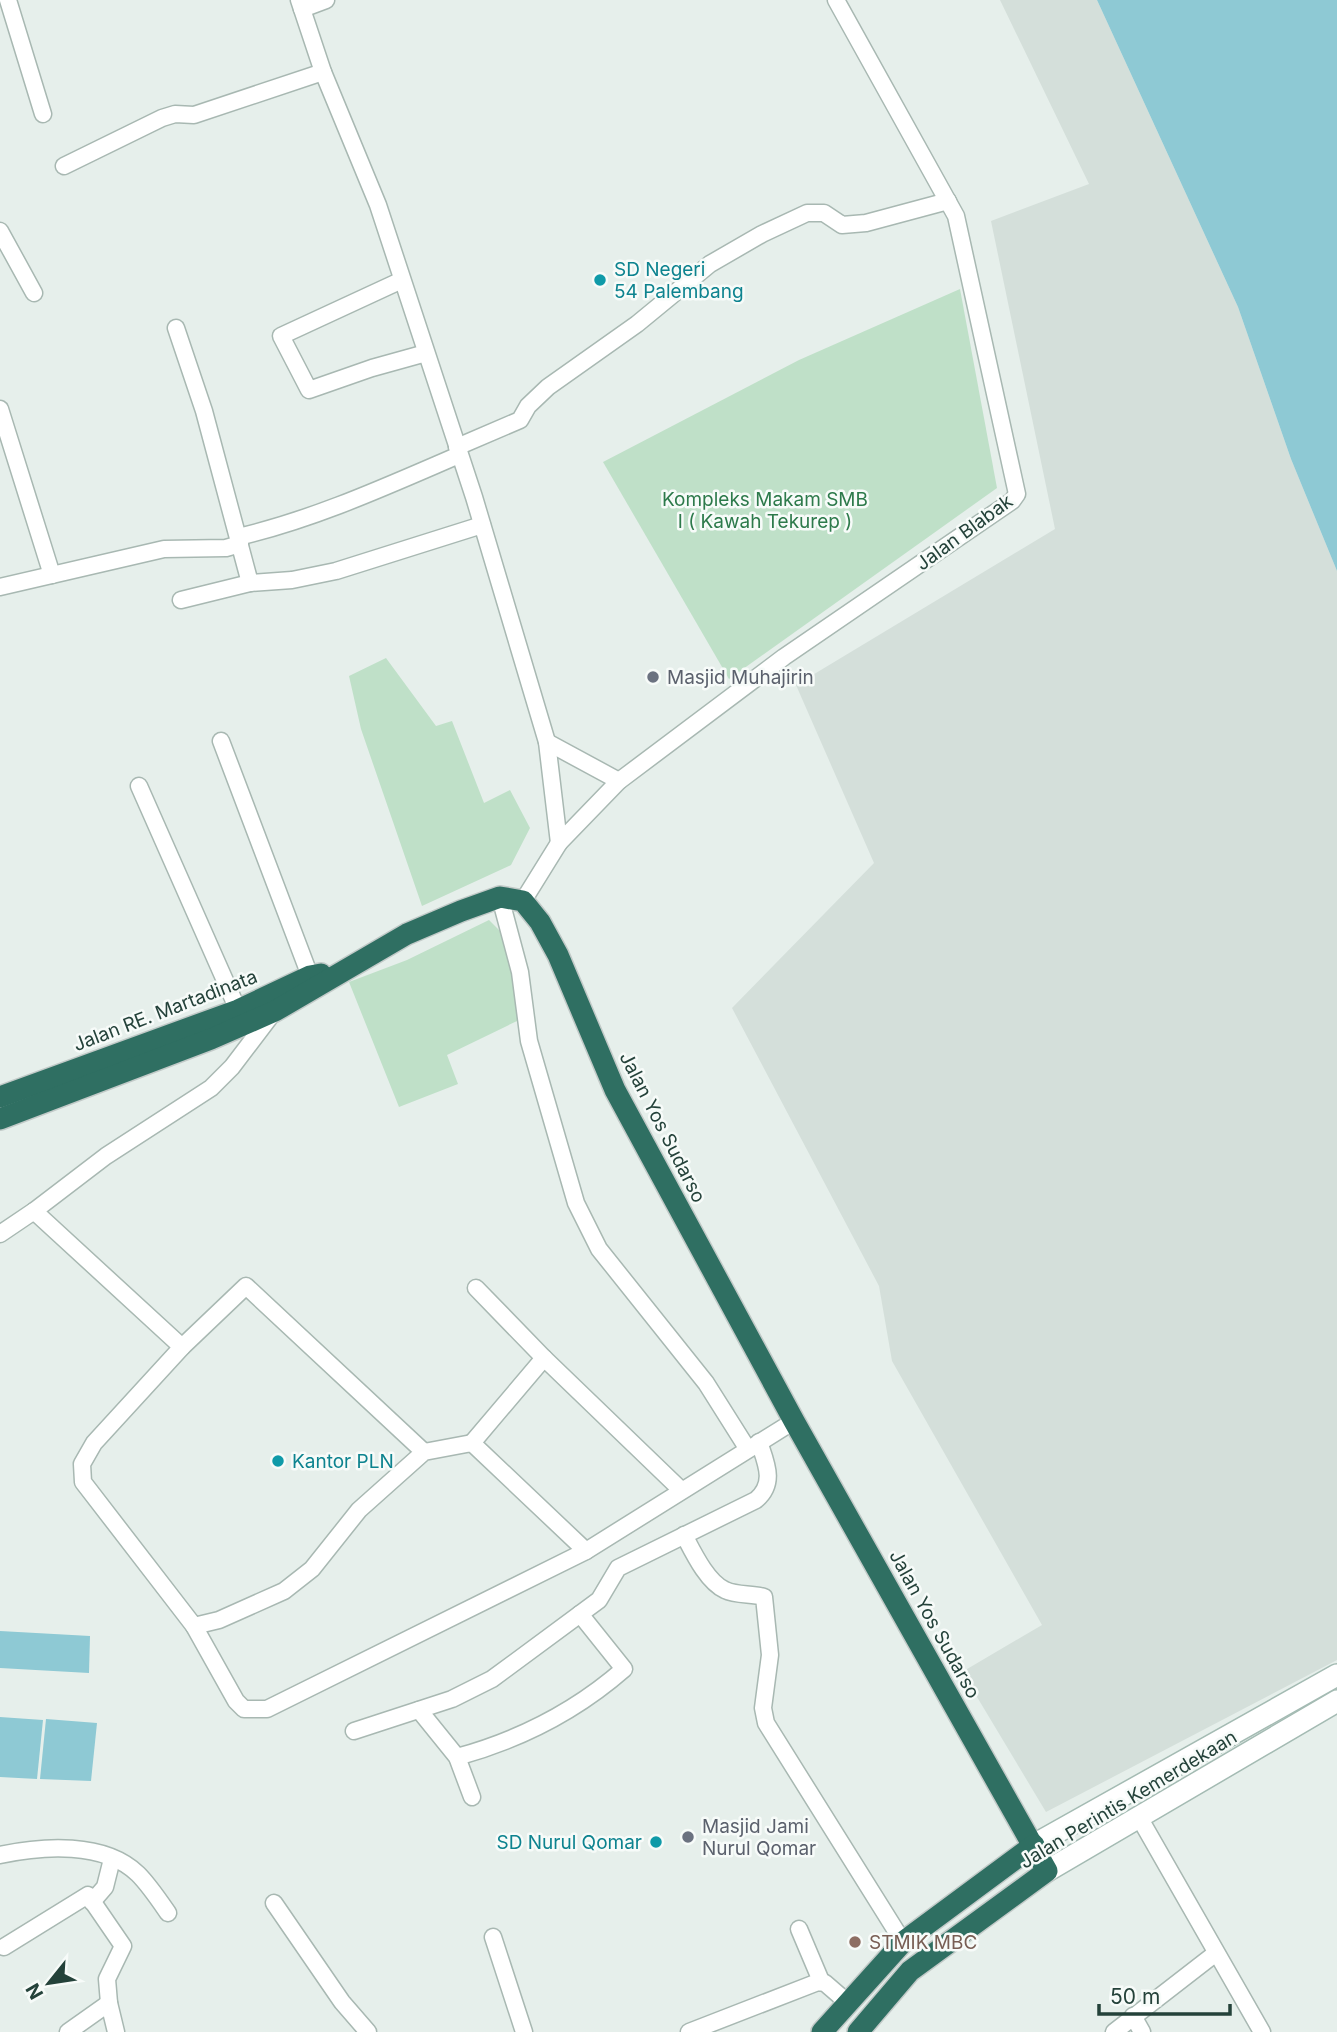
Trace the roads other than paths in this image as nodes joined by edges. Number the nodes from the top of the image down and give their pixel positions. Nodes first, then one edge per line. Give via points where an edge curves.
1 (8, 0) edge
2 (326, 0) edge
3 (835, 0) edge
4 (300, 4) edge
5 (323, 72) junction
6 (43, 114) dead end
7 (64, 166) dead end
8 (948, 201) junction
9 (0, 231) edge
10 (402, 280) junction
11 (34, 293) dead end
12 (176, 328) dead end
13 (426, 353) junction
14 (0, 409) edge
15 (458, 451) junction
16 (482, 525) junction
17 (239, 541) junction
18 (52, 575) junction
19 (250, 583) junction
20 (0, 587) edge
21 (181, 600) dead end
22 (221, 741) dead end
23 (547, 742) junction
24 (619, 781) junction
25 (139, 786) dead end
26 (559, 843) junction
27 (500, 897) junction
28 (523, 901) junction
29 (347, 969) junction
30 (310, 975) junction
31 (238, 1010) junction
32 (275, 1011) junction
33 (0, 1097) edge
34 (0, 1119) edge
35 (34, 1211) junction
36 (0, 1234) edge
37 (476, 1288) dead end
38 (182, 1347) junction
39 (544, 1358) junction
40 (794, 1421) junction
41 (472, 1443) junction
42 (753, 1445) junction
43 (424, 1452) junction
44 (680, 1489) junction
45 (684, 1535) junction
46 (586, 1551) junction
47 (580, 1614) junction
48 (194, 1626) junction
49 (1337, 1675) edge
50 (1337, 1701) edge
51 (419, 1710) junction
52 (354, 1731) dead end
53 (457, 1757) junction
54 (1170, 1768) junction
55 (1185, 1790) junction
56 (472, 1797) dead end
57 (1139, 1817) junction
58 (1034, 1845) junction
59 (0, 1855) edge
60 (112, 1859) junction
61 (1047, 1871) junction
62 (92, 1902) junction
63 (274, 1903) dead end
64 (168, 1913) dead end
65 (799, 1929) dead end
66 (493, 1937) dead end
67 (903, 1941) junction
68 (4, 1947) dead end
69 (1216, 1953) junction
70 (821, 1982) junction
71 (848, 2002) junction
72 (109, 2003) junction
73 (1133, 2016) junction
74 (68, 2032) edge
75 (116, 2032) edge
76 (369, 2032) edge
77 (524, 2032) edge
78 (689, 2032) edge
79 (822, 2032) edge
80 (858, 2032) edge
81 (1114, 2032) edge
82 (1142, 2032) edge
83 (1262, 2032) edge

1 - 6 street
2 - 4 street
3 - 8 street, Jalan Blabak
4 - 5 street
5 - 7 street via 194,115 162,118
5 - 10 street via 378,205
8 - 15 street via 866,223 842,225 824,213 807,214 762,234 710,264 637,324 548,387 520,420
8 - 24 street, Jalan Blabak via 960,229 1017,490 1015,498 784,657
9 - 11 street
10 - 13 street
10 - 13 street via 281,336 309,390
12 - 17 street
13 - 15 street
14 - 18 street
15 - 16 street
15 - 17 street via 342,504
16 - 19 street via 336,570
16 - 23 street
17 - 18 street via 226,548 164,549
17 - 19 street
18 - 20 street
19 - 21 street
22 - 30 street
23 - 24 street
23 - 26 street
24 - 26 street, Jalan Blabak
25 - 31 street
26 - 28 street, Jalan Blabak
27 - 28 highway
27 - 29 highway via 407,934
27 - 42 street via 520,972 530,1041 576,1203 599,1249
28 - 40 highway, Jalan Yos Sudarso via 558,955 615,1090
29 - 30 highway, Jalan RE. Martadinata
29 - 32 highway
30 - 31 highway, Jalan RE. Martadinata
31 - 33 highway, Jalan RE. Martadinata
32 - 34 highway
32 - 35 street via 211,1088 106,1156
35 - 36 street
35 - 38 street
37 - 39 street
38 - 43 street via 246,1286
38 - 48 street via 94,1443 81,1475
39 - 41 street
39 - 44 street
40 - 42 street
40 - 58 highway, Jalan Yos Sudarso
41 - 43 street
41 - 46 street
42 - 44 street
42 - 45 street via 769,1476 762,1495
43 - 48 street via 359,1510 312,1569 284,1591
44 - 46 street
45 - 47 street via 618,1568 603,1595
45 - 67 street via 719,1586 764,1597 770,1655 763,1707 766,1723
46 - 48 street via 267,1709 244,1709 236,1701
47 - 51 street via 492,1679
47 - 53 street via 624,1669 576,1707 509,1740
49 - 54 street
50 - 55 street, Jalan Perintis Kemerdekaan
51 - 52 street
51 - 53 street
53 - 56 street
54 - 55 street
54 - 58 street
55 - 57 street, Jalan Perintis Kemerdekaan
57 - 61 street, Jalan Perintis Kemerdekaan
57 - 69 street
58 - 61 highway, Jalan Yos Sudarso
58 - 67 highway
59 - 60 street via 22,1850 85,1850
60 - 62 street via 105,1887
60 - 64 street via 137,1874
61 - 80 highway, Jalan Perintis Kemerdekaan via 910,1971
62 - 68 street via 86,1896
62 - 72 street via 123,1946 107,1979
63 - 76 street via 342,2002
65 - 70 street
66 - 77 street
67 - 71 highway
69 - 73 street
69 - 83 street
70 - 71 street
70 - 78 street
71 - 79 highway
72 - 74 street
72 - 75 street
73 - 81 street
73 - 82 street

